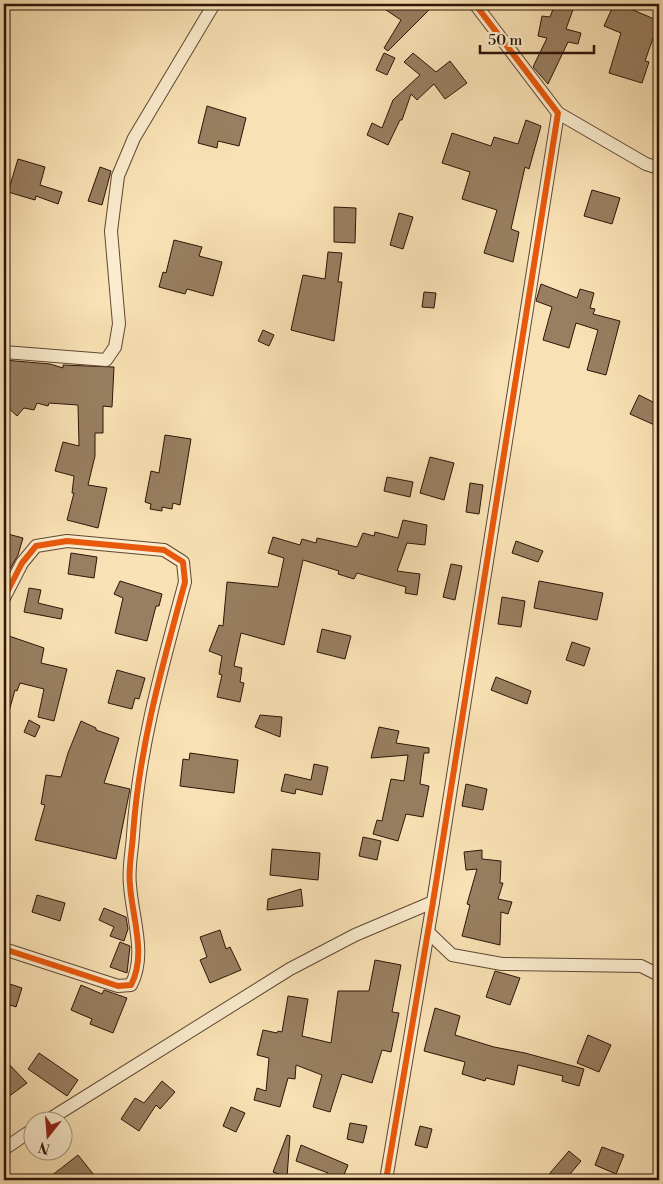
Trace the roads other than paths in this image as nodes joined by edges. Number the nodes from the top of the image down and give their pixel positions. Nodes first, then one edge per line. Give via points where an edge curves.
1 (214, 4) edge
2 (475, 4) edge
3 (558, 113) junction
4 (659, 168) edge
5 (4, 352) edge
6 (4, 598) edge
7 (433, 902) junction
8 (428, 932) junction
9 (4, 949) edge
10 (659, 974) edge
11 (61, 1112) edge
12 (22, 1137) edge
13 (4, 1149) edge
14 (386, 1180) edge

1 - 5 street via 134,138 118,176 111,231 120,324 115,347 106,360
2 - 3 street
3 - 4 street via 646,164
3 - 7 street
6 - 9 street via 22,563 36,546 67,541 164,550 183,562 186,582 150,708 134,808 130,883 140,962 131,985 118,986
7 - 8 street
7 - 11 street via 355,934 290,969
8 - 10 street via 452,955 502,964 640,966
8 - 14 street
12 - 13 street

